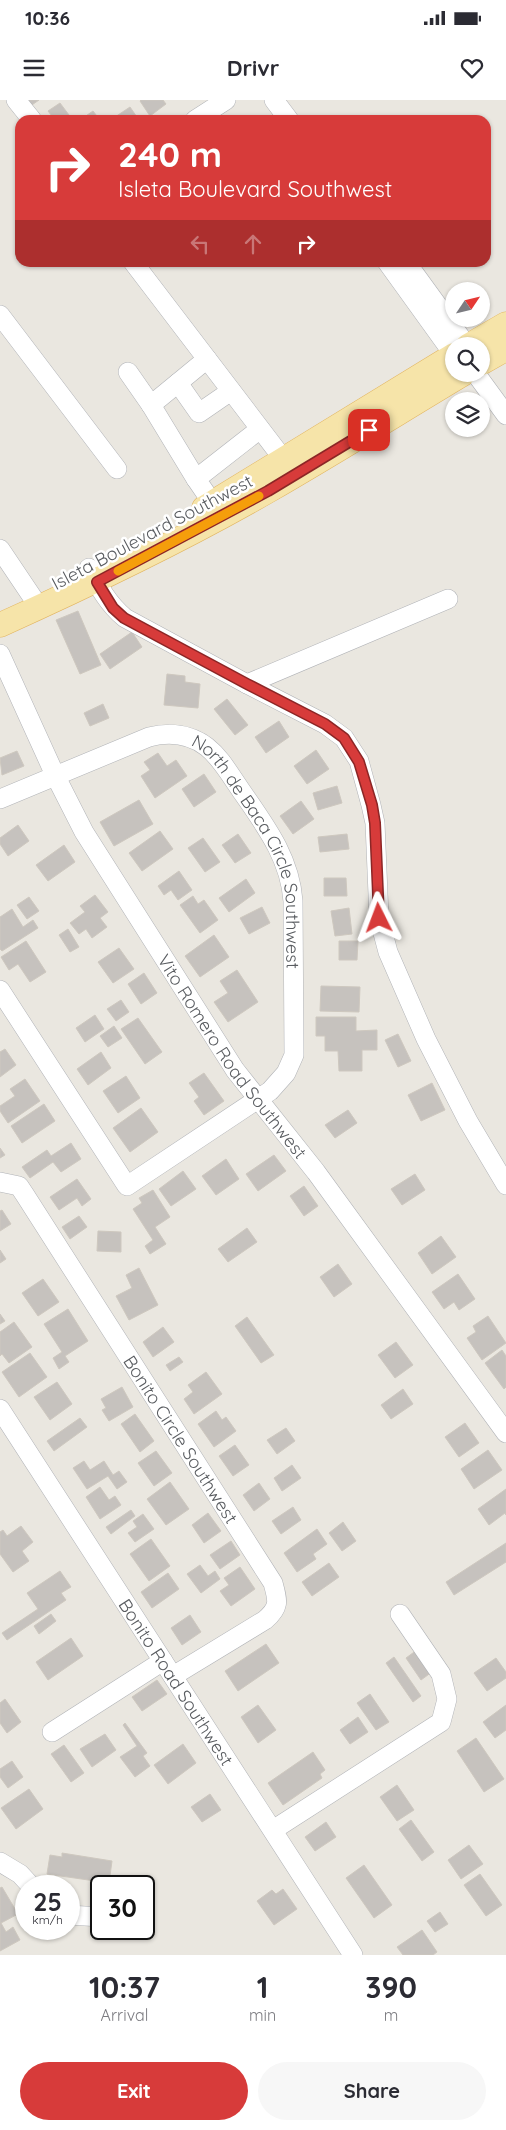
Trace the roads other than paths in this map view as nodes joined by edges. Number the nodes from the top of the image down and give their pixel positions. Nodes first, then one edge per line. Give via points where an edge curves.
1 (16, 100) edge
2 (226, 100) edge
3 (274, 100) edge
4 (28, 115) edge
5 (203, 115) edge
6 (285, 115) edge
7 (137, 267) edge
8 (392, 267) edge
9 (410, 267) edge
10 (0, 315) edge
11 (506, 324) edge
12 (461, 337) edge
13 (484, 337) edge
14 (445, 342) edge
15 (506, 349) edge
16 (490, 358) edge
17 (207, 360) junction
18 (445, 361) edge
19 (128, 372) dead end
20 (450, 382) edge
21 (482, 382) edge
22 (178, 383) junction
23 (231, 391) junction
24 (151, 405) junction
25 (506, 415) edge
26 (260, 429) junction
27 (284, 460) junction
28 (117, 469) dead end
29 (196, 479) junction
30 (217, 510) junction
31 (0, 549) edge
32 (93, 575) junction
33 (448, 599) dead end
34 (36, 601) junction
35 (0, 609) edge
36 (0, 625) edge
37 (0, 654) edge
38 (247, 684) junction
39 (55, 775) junction
40 (0, 799) edge
41 (0, 990) edge
42 (258, 1100) junction
43 (0, 1182) edge
44 (506, 1185) edge
45 (0, 1408) edge
46 (506, 1434) edge
47 (400, 1614) dead end
48 (168, 1668) junction
49 (52, 1732) dead end
50 (273, 1830) junction
51 (0, 1862) edge
52 (21, 1875) edge
53 (353, 1955) edge

1 - 4 street
2 - 5 street
3 - 6 street
7 - 17 street
8 - 14 street
9 - 12 street
10 - 28 street
11 - 13 main road
15 - 16 main road
17 - 22 street
17 - 23 street
18 - 27 main road, Isleta Boulevard Southwest
19 - 24 street
20 - 30 main road, Isleta Boulevard Southwest via 268,491
21 - 25 street
22 - 23 street via 199,413
22 - 24 street
23 - 26 street
24 - 29 street
26 - 27 street
26 - 29 street
27 - 30 main road, Isleta Boulevard Southwest
29 - 30 street
30 - 32 main road, Isleta Boulevard Southwest
31 - 34 street
32 - 34 main road, Isleta Boulevard Southwest
32 - 38 street via 113,608 124,618
33 - 38 street
34 - 35 main road, Isleta Boulevard Southwest
34 - 36 main road, Isleta Boulevard Southwest
37 - 39 street, Vito Romero Road Southwest
38 - 44 street via 325,724 344,738 359,762 375,823 379,918 388,952 426,1039 468,1121
39 - 40 street, North de Baca Circle Southwest
39 - 42 street, Vito Romero Road Southwest via 102,864 235,1070
39 - 42 street, North de Baca Circle Southwest via 149,736 188,737 206,747 221,762 272,835 292,888 295,1040 294,1055 286,1073
41 - 42 street, North de Baca Circle Southwest via 127,1186
42 - 46 street, Vito Romero Road Southwest via 316,1172
43 - 48 street, Bonito Circle Southwest via 19,1186 273,1583 278,1598 275,1611 265,1620
45 - 48 street, Bonito Road Southwest
47 - 50 street via 442,1674 447,1699 441,1722
48 - 49 street, Bonito Circle Southwest
48 - 50 street, Bonito Road Southwest
50 - 53 street, Bonito Road Southwest
51 - 52 street

